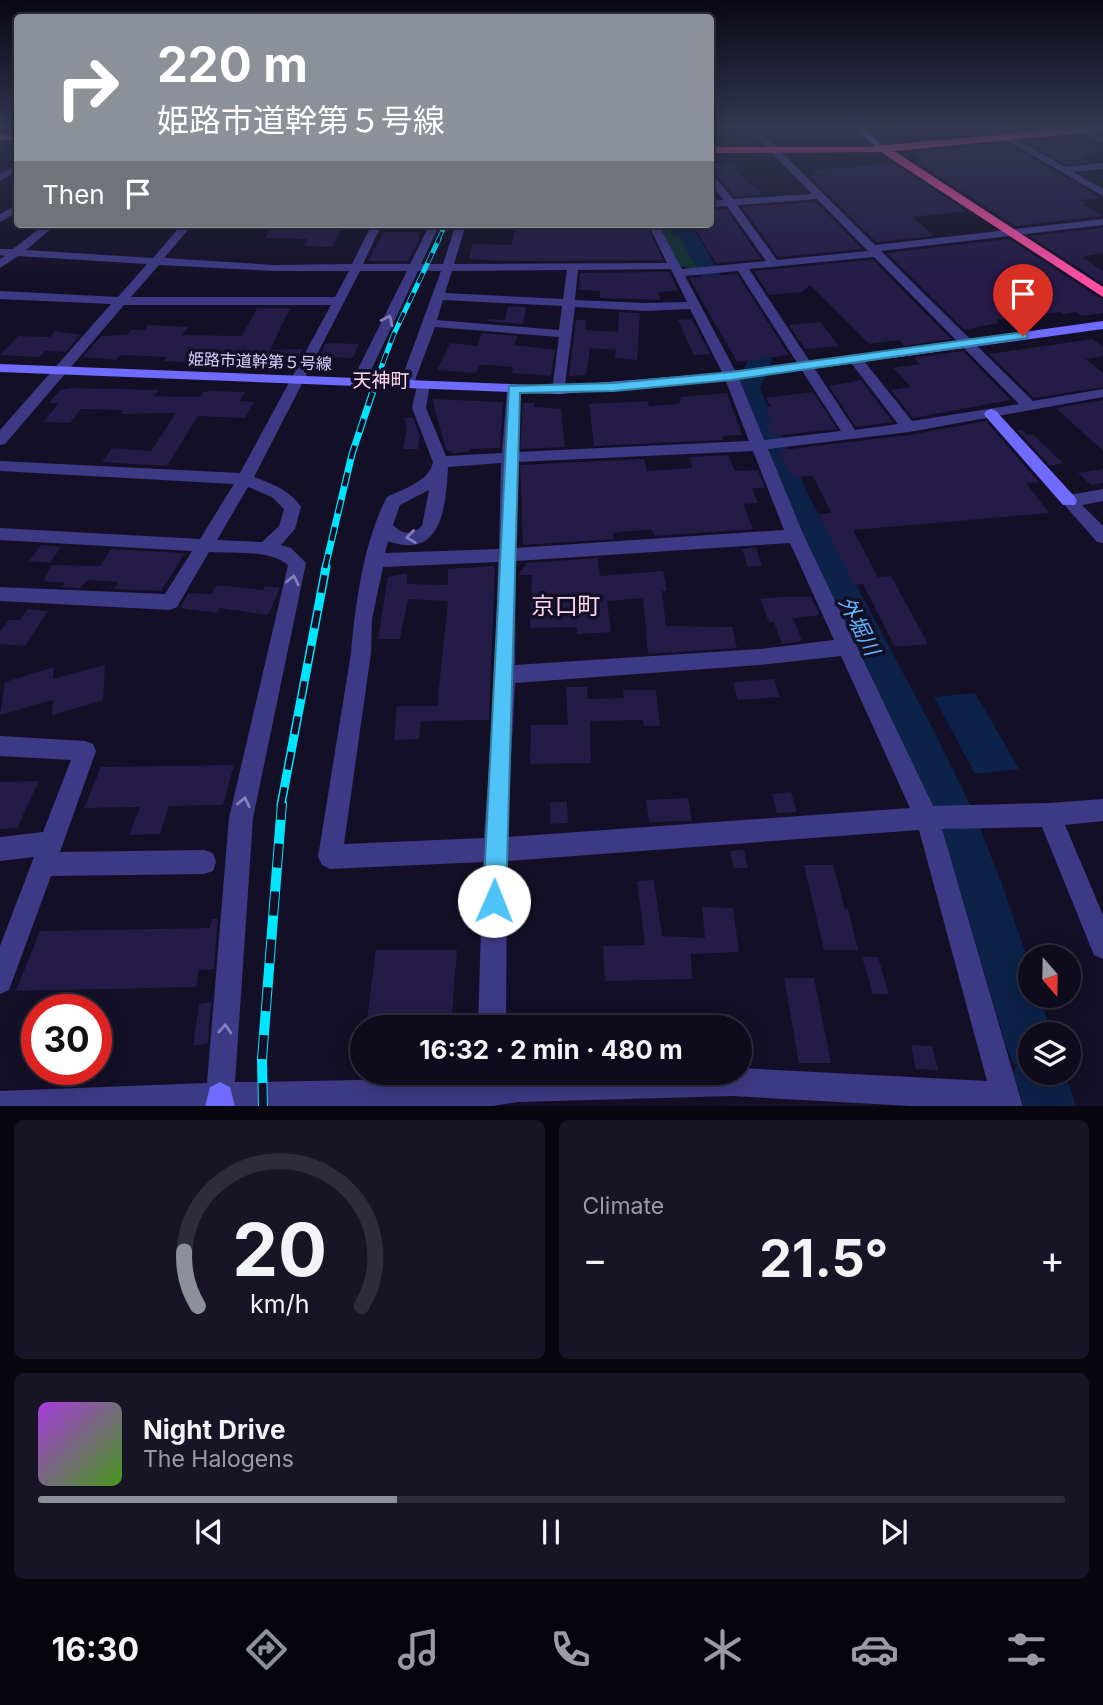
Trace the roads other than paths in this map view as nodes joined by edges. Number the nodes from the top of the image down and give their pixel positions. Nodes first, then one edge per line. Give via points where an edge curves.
1 (714, 179) edge
2 (804, 179) edge
3 (929, 179) edge
4 (1079, 179) edge
5 (1103, 193) edge
6 (821, 196) junction
7 (733, 203) junction
8 (714, 204) edge
9 (1103, 222) edge
10 (47, 228) edge
11 (184, 228) edge
12 (375, 228) edge
13 (433, 228) edge
14 (460, 228) edge
15 (655, 228) edge
16 (1013, 233) junction
17 (875, 251) junction
18 (0, 252) edge
19 (16, 253) junction
20 (154, 262) junction
21 (774, 264) junction
22 (0, 265) edge
23 (573, 267) junction
24 (412, 268) junction
25 (447, 268) junction
26 (742, 268) junction
27 (677, 269) junction
28 (355, 270) junction
29 (1103, 293) edge
30 (0, 295) edge
31 (436, 296) junction
32 (120, 301) junction
33 (338, 301) junction
34 (569, 302) junction
35 (695, 305) junction
36 (430, 323) junction
37 (1103, 325) edge
38 (565, 334) junction
39 (969, 344) junction
40 (855, 359) junction
41 (805, 366) junction
42 (0, 368) edge
43 (59, 370) junction
44 (731, 376) junction
45 (296, 380) junction
46 (359, 382) junction
47 (407, 383) junction
48 (424, 384) junction
49 (514, 389) junction
50 (559, 390) junction
51 (1103, 393) edge
52 (1030, 407) junction
53 (990, 414) junction
54 (909, 426) junction
55 (851, 435) junction
56 (0, 440) edge
57 (758, 446) junction
58 (509, 456) junction
59 (0, 466) edge
60 (440, 467) junction
61 (245, 480) junction
62 (1103, 495) edge
63 (1069, 501) junction
64 (386, 528) junction
65 (0, 534) edge
66 (794, 536) junction
67 (1103, 537) edge
68 (204, 545) junction
69 (266, 550) junction
70 (508, 555) junction
71 (376, 560) junction
72 (0, 594) edge
73 (847, 647) junction
74 (505, 675) junction
75 (0, 746) edge
76 (1103, 810) edge
77 (1049, 815) junction
78 (927, 818) junction
79 (0, 849) edge
80 (495, 850) junction
81 (47, 854) junction
82 (205, 862) dead end
83 (1103, 946) edge
84 (0, 981) edge
85 (492, 1015) edge
86 (752, 1083) edge
87 (457, 1085) edge
88 (505, 1085) edge
89 (626, 1085) edge
90 (1007, 1101) edge
91 (220, 1102) edge
92 (312, 1102) edge
93 (0, 1106) edge

1 - 7 street
2 - 6 street
3 - 16 highway
4 - 5 street
6 - 7 street
6 - 17 street
7 - 8 street
7 - 21 street
9 - 16 street
10 - 19 street
11 - 20 street
12 - 28 street
13 - 24 street
14 - 25 street
15 - 27 street
16 - 17 street
16 - 29 highway
17 - 21 street
17 - 39 street
18 - 19 street
19 - 20 street
19 - 22 street
20 - 28 street
20 - 32 street
21 - 26 street
23 - 25 street
23 - 27 street
23 - 34 street
24 - 25 street
24 - 28 street
46 -> 24 street
25 - 31 street
26 - 27 street
26 - 41 street
27 - 35 street
28 - 33 street
30 - 32 street
31 - 34 street
31 - 36 street
32 - 33 street
32 - 43 street
33 - 45 street
34 - 35 street
34 - 38 street
35 - 44 street
36 - 38 street
36 - 47 street
37 - 39 street, 姫路市道幹第５号線
38 - 50 street
39 - 40 street, 姫路市道幹第５号線
39 - 52 street
40 - 41 street, 姫路市道幹第５号線
40 - 54 street
41 - 44 street, 姫路市道幹第５号線
41 - 55 street
42 - 43 street, 姫路市道幹第５号線
43 - 45 street, 姫路市道幹第５号線
43 - 56 street
44 - 50 street, 姫路市道幹第５号線
44 - 57 street
45 - 46 street, 姫路市道幹第５号線
45 - 61 street
46 - 47 street, 姫路市道幹第５号線
47 - 48 street, 姫路市道幹第５号線
48 - 49 street, 姫路市道幹第５号線
48 - 60 street via 419,408
49 - 50 street, 姫路市道幹第５号線
49 - 58 street
51 - 52 street
52 - 53 street
53 - 54 street
53 - 63 street
54 - 55 street
55 - 57 street
57 - 58 street
57 - 66 street
58 - 60 street
58 - 70 street
59 - 61 street
60 - 64 street via 428,483 393,501
60 -> 64 street via 426,534 399,539
61 - 68 street
61 - 69 street via 278,493 293,507 287,529
62 - 63 street
63 - 67 street
64 - 71 street
65 - 68 street
66 - 70 street
66 - 73 street
68 - 69 street
68 - 72 street via 170,602
91 -> 69 street via 241,818 297,563 285,554
70 - 71 street
70 - 74 street
71 - 80 street via 363,619 330,857
73 - 74 street
73 - 78 street
74 - 80 street
75 - 81 street via 85,751
76 - 77 street
77 - 78 street
77 - 83 street
78 - 80 street
78 - 90 street
79 - 81 street
80 - 85 street
81 - 82 street
81 - 84 street
86 - 90 street
87 - 92 street
88 - 89 street
91 - 92 street
91 - 93 street

